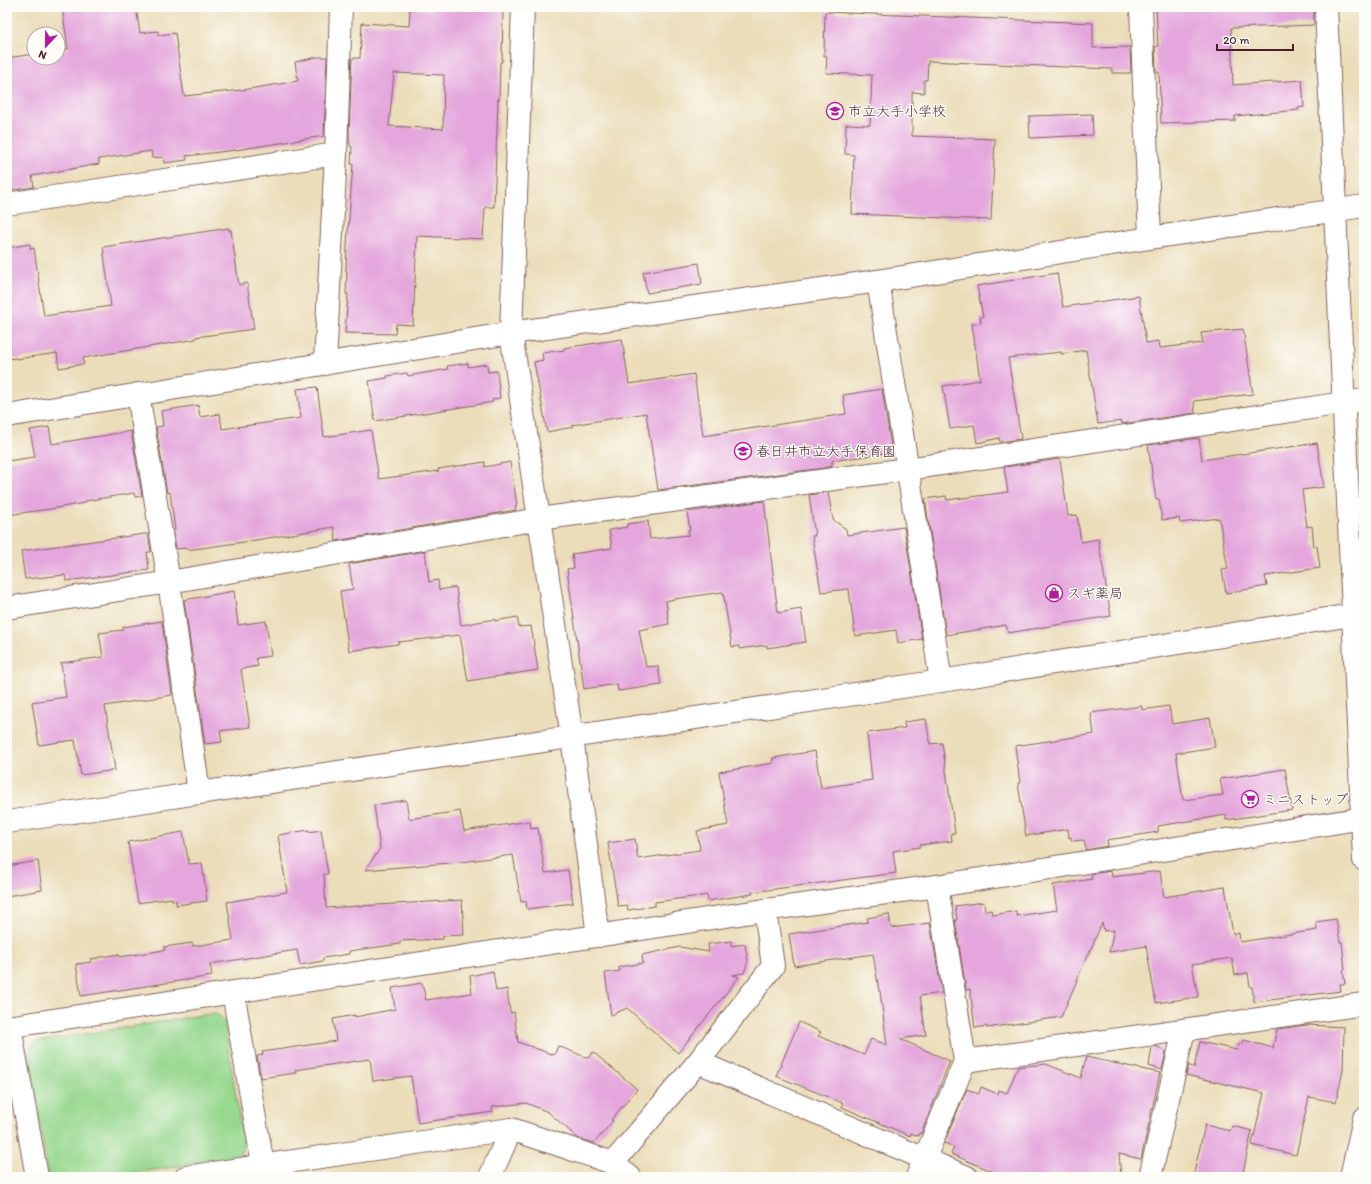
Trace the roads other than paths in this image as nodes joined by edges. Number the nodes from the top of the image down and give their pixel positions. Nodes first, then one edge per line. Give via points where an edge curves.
1 (341, 7) edge
2 (523, 7) edge
3 (1141, 7) edge
4 (1326, 7) edge
5 (336, 154) junction
6 (7, 204) edge
7 (1364, 206) edge
8 (1335, 210) junction
9 (1150, 238) junction
10 (878, 282) junction
11 (511, 333) junction
12 (325, 364) junction
13 (138, 394) junction
14 (1354, 401) edge
15 (7, 416) edge
16 (908, 470) junction
17 (539, 518) junction
18 (169, 582) junction
19 (7, 608) edge
20 (1358, 614) edge
21 (941, 681) junction
22 (572, 737) junction
23 (199, 793) junction
24 (1363, 818) edge
25 (7, 822) edge
26 (1364, 860) edge
27 (937, 886) junction
28 (765, 910) junction
29 (598, 936) junction
30 (233, 992) junction
31 (1364, 1004) edge
32 (9, 1027) edge
33 (1184, 1030) junction
34 (965, 1061) junction
35 (698, 1062) junction
36 (1364, 1119) edge
37 (511, 1129) junction
38 (613, 1163) junction
39 (263, 1165) junction
40 (921, 1168) edge
41 (37, 1177) edge
42 (186, 1177) edge
43 (490, 1177) edge
44 (630, 1177) edge
45 (967, 1177) edge
46 (1150, 1177) edge
47 (1351, 1177) edge

1 - 5 street
2 - 11 street
3 - 9 street
4 - 8 street
5 - 6 street
5 - 12 street
7 - 8 street
8 - 9 street
8 - 14 street
9 - 10 street
10 - 11 street
10 - 16 street
11 - 12 street
11 - 17 street
12 - 13 street
13 - 15 street
13 - 18 street
14 - 16 street
14 - 20 street
16 - 17 street
16 - 21 street
17 - 18 street
17 - 22 street
18 - 19 street
18 - 23 street
20 - 21 street
20 - 24 street
21 - 22 street
22 - 23 street
22 - 29 street
23 - 25 street
24 - 26 street
24 - 27 street
27 - 28 street
27 - 34 street
28 - 29 street
28 - 35 street via 773,966
29 - 30 street
30 - 32 street
30 - 39 street
31 - 33 street
32 - 41 street
33 - 34 street
33 - 46 street
34 - 40 street
35 - 38 street
35 - 40 street
36 - 47 street
37 - 38 street
37 - 39 street
37 - 43 street
38 - 44 street
39 - 42 street
40 - 45 street

